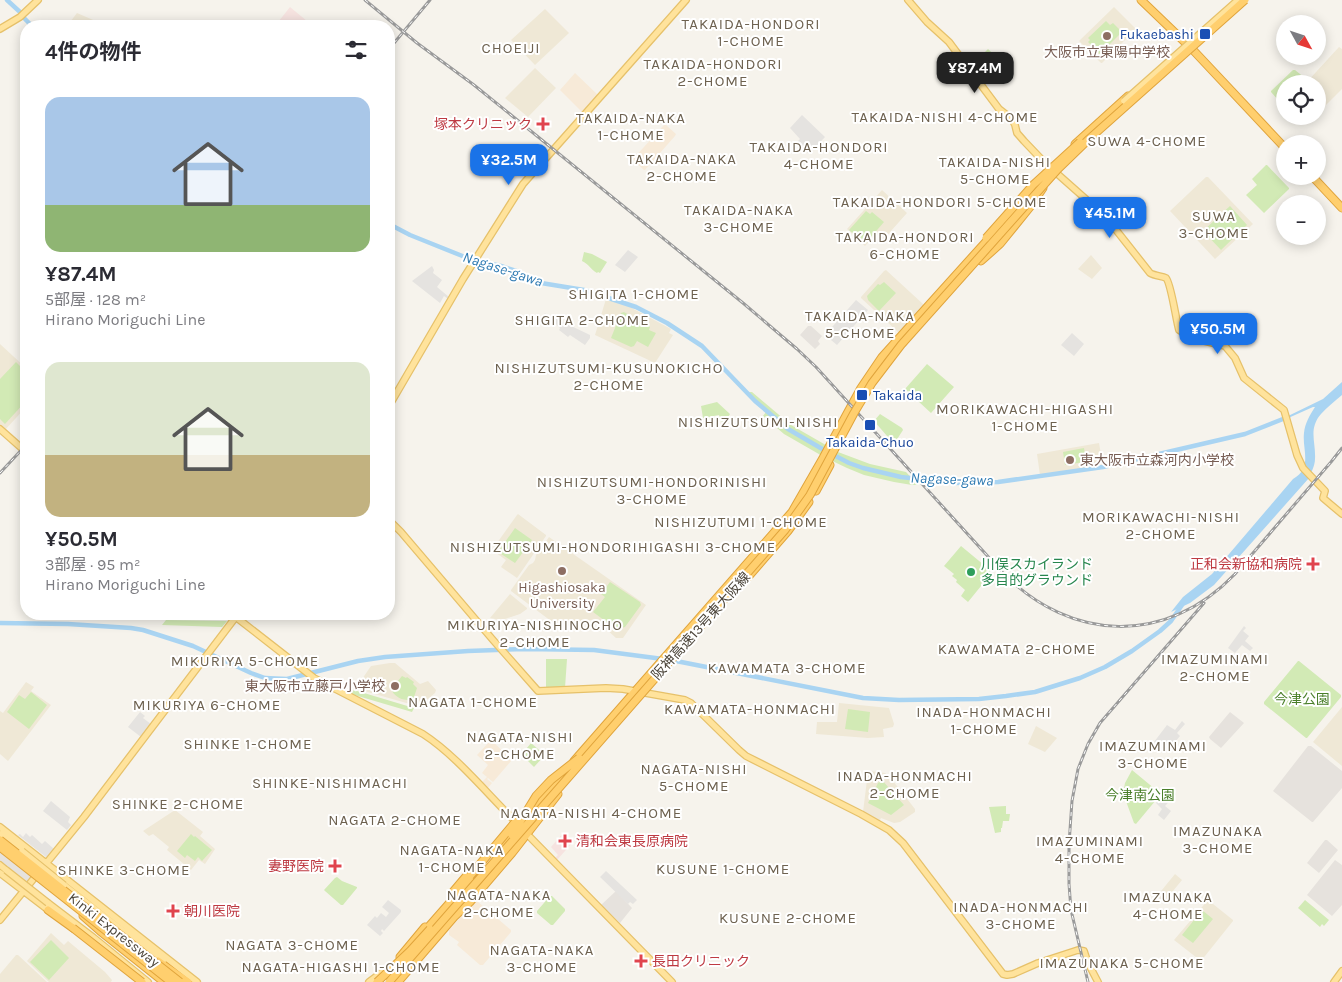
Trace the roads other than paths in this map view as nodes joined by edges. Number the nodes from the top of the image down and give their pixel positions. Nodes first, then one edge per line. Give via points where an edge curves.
1 (38, 0) edge
2 (908, 0) edge
3 (1141, 0) edge
4 (1146, 0) edge
5 (1239, 0) edge
6 (1247, 0) edge
7 (682, 1) edge
8 (0, 29) edge
9 (1186, 43) junction
10 (1194, 49) junction
11 (1126, 103) junction
12 (1113, 115) junction
13 (1277, 135) edge
14 (1087, 136) junction
15 (1276, 138) edge
16 (1066, 161) junction
17 (1051, 167) junction
18 (1057, 173) junction
19 (1041, 183) junction
20 (1320, 185) edge
21 (1325, 185) edge
22 (1342, 203) edge
23 (1342, 208) edge
24 (986, 254) junction
25 (972, 258) junction
26 (973, 268) junction
27 (395, 396) edge
28 (0, 429) edge
29 (20, 447) edge
30 (1342, 514) edge
31 (395, 526) edge
32 (232, 620) edge
33 (242, 620) edge
34 (635, 691) junction
35 (645, 693) junction
36 (584, 754) junction
37 (561, 784) junction
38 (533, 800) junction
39 (0, 827) edge
40 (521, 827) junction
41 (0, 834) edge
42 (511, 836) junction
43 (0, 840) edge
44 (0, 847) edge
45 (47, 864) junction
46 (0, 865) edge
47 (3, 871) edge
48 (39, 877) junction
49 (24, 892) junction
50 (48, 906) junction
51 (449, 911) junction
52 (108, 919) junction
53 (0, 920) edge
54 (72, 925) junction
55 (126, 926) junction
56 (100, 931) junction
57 (407, 948) junction
58 (160, 953) junction
59 (110, 960) junction
60 (1342, 971) edge
61 (185, 981) edge
62 (138, 982) edge
63 (142, 982) edge
64 (148, 982) edge
65 (157, 982) edge
66 (164, 982) edge
67 (171, 982) edge
68 (198, 982) edge
69 (369, 982) edge
70 (379, 982) edge
71 (394, 982) edge
72 (672, 982) edge
73 (1098, 982) edge
74 (1334, 982) edge

1 - 8 main road via 20,17
2 - 17 main road via 948,42 999,109 1012,119 1017,133
3 - 9 highway
4 - 10 highway
5 - 11 main road, bridge
5 - 14 highway, 阪神高速13号東大阪線, bridge
6 - 11 main road, bridge
6 - 16 highway, 阪神高速13号東大阪線, bridge
7 - 27 main road via 522,184
9 - 10 highway
9 - 12 highway
10 - 12 highway via 1137,100
10 - 13 highway
10 - 15 highway
11 - 12 main road
12 - 17 highway via 1078,140
12 - 18 highway
14 - 25 highway, bridge via 1033,185
14 - 36 highway, 阪神高速13号東大阪線, bridge via 1047,174 891,352 862,392 812,485 792,515
16 - 24 highway, bridge
16 - 37 highway, 阪神高速13号東大阪線, bridge via 882,368 812,491 785,530
17 - 18 main road
17 - 19 highway
18 - 19 highway
18 - 30 main road via 1098,209 1150,273 1167,280 1179,330 1192,338 1225,346 1244,378 1283,408 1303,468 1325,491 1323,498
19 - 24 highway via 1043,190 1020,220 1000,244
19 - 25 highway
19 - 26 highway
20 - 23 highway
21 - 22 highway
24 - 26 highway
25 - 34 highway via 882,357 861,388 792,512
26 - 35 highway, bridge via 872,386 816,492 788,531
28 - 29 main road
31 - 34 main road via 538,691 606,688
32 - 45 main road
33 - 40 main road via 314,678 436,742
34 - 35 main road
34 - 40 highway via 551,787
35 - 40 highway via 558,794
35 - 73 main road via 691,703 746,756 889,830 903,843 1005,975 1078,950 1084,951
36 - 38 highway, bridge via 551,780
36 - 42 highway, 阪神高速13号東大阪線, bridge
37 - 51 highway, 阪神高速13号東大阪線, bridge
37 - 51 highway, bridge via 488,876
38 - 42 highway, bridge
38 - 51 highway, bridge via 470,876
39 - 45 main road
40 - 51 highway via 460,883
40 - 51 highway via 470,902
40 - 70 highway
40 - 71 highway
40 - 72 main road
41 - 52 main road, bridge
42 - 51 highway, 阪神高速13号東大阪線, bridge
43 - 61 highway, Kinki Expressway, bridge
44 - 48 highway, Kinki Expressway, bridge
45 - 49 main road
45 - 55 main road
46 - 47 main road
47 - 49 main road
47 - 50 main road, bridge
48 - 56 highway, bridge
48 - 67 highway, Kinki Expressway, bridge
49 - 50 main road
49 - 53 main road
50 - 54 highway
50 - 59 main road via 60,921
51 - 57 highway
51 - 70 highway, bridge
51 - 71 highway, bridge via 433,937
52 - 55 main road
52 - 61 main road
54 - 59 main road
54 - 63 highway, bridge
54 - 64 main road via 94,938
55 - 58 main road
56 - 65 highway via 123,955
56 - 66 highway
57 - 69 main road
57 - 70 highway
58 - 61 main road
58 - 68 main road
59 - 62 main road
60 - 74 main road

